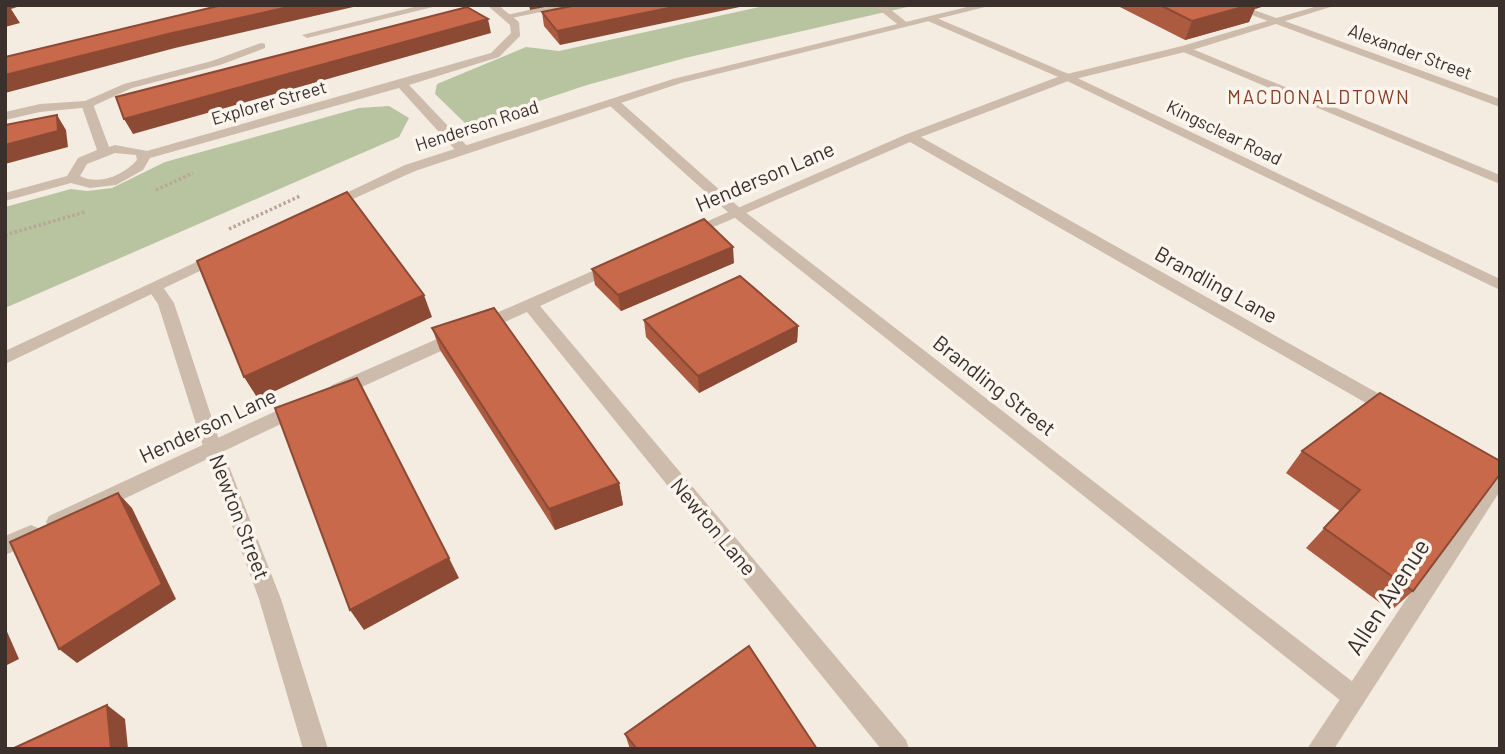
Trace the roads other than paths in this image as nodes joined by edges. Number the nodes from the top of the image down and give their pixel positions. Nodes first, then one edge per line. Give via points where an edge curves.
1 (436, 5) edge
2 (492, 5) edge
3 (570, 5) edge
4 (878, 5) edge
5 (988, 5) edge
6 (1230, 5) edge
7 (1332, 5) edge
8 (507, 16) junction
9 (932, 19) junction
10 (1276, 22) junction
11 (905, 25) junction
12 (307, 35) dead end
13 (261, 46) dead end
14 (1185, 48) junction
15 (1067, 77) junction
16 (403, 85) junction
17 (1500, 87) edge
18 (1485, 98) junction
19 (613, 102) junction
20 (1500, 103) edge
21 (87, 104) junction
22 (5, 116) edge
23 (911, 137) junction
24 (463, 150) junction
25 (104, 152) junction
26 (144, 156) junction
27 (73, 177) junction
28 (1500, 180) edge
29 (5, 197) edge
30 (315, 211) edge
31 (735, 211) junction
32 (675, 239) edge
33 (229, 252) edge
34 (626, 261) edge
35 (1500, 285) edge
36 (155, 288) junction
37 (530, 304) junction
38 (5, 358) edge
39 (1404, 415) edge
40 (212, 446) junction
41 (1496, 469) edge
42 (5, 546) edge
43 (1353, 697) junction
44 (316, 749) edge
45 (897, 749) edge
46 (1320, 749) edge

1 - 12 street
2 - 8 street
3 - 8 street
4 - 11 street
5 - 9 street, Henderson Road
6 - 10 street, Alexander Street
7 - 10 street, Henderson Lane
8 - 16 street, Explorer Street via 515,24 516,34 495,55
9 - 11 street, Henderson Road
9 - 15 street, Kingsclear Road
10 - 14 street, Henderson Lane
10 - 18 street, Alexander Street
11 - 19 street, Henderson Road via 720,69
13 - 21 street via 128,86
14 - 15 street, Henderson Lane
14 - 28 street
15 - 23 street, Henderson Lane
15 - 35 street, Kingsclear Road
16 - 24 street
16 - 26 street, Explorer Street
17 - 18 street
18 - 20 street, Alexander Street
19 - 24 street, Henderson Road
19 - 31 street, Brandling Street
21 - 22 street
21 - 25 street
23 - 31 street, Henderson Lane
23 - 39 street, Brandling Lane
24 - 30 street, Henderson Road via 410,168
25 - 26 street via 126,149
25 - 27 street via 76,166
26 - 27 street via 132,172 109,181 86,183
27 - 29 street
31 - 32 street, Henderson Lane
31 - 43 street, Brandling Street
33 - 36 street
34 - 37 street, Henderson Lane
36 - 38 street
36 - 40 street, Newton Street via 166,303
37 - 40 street, Henderson Lane
37 - 45 street, Newton Lane
40 - 42 street, Henderson Lane
40 - 44 street, Newton Street via 270,599
41 - 43 street, Allen Avenue
43 - 46 street, Allen Avenue

